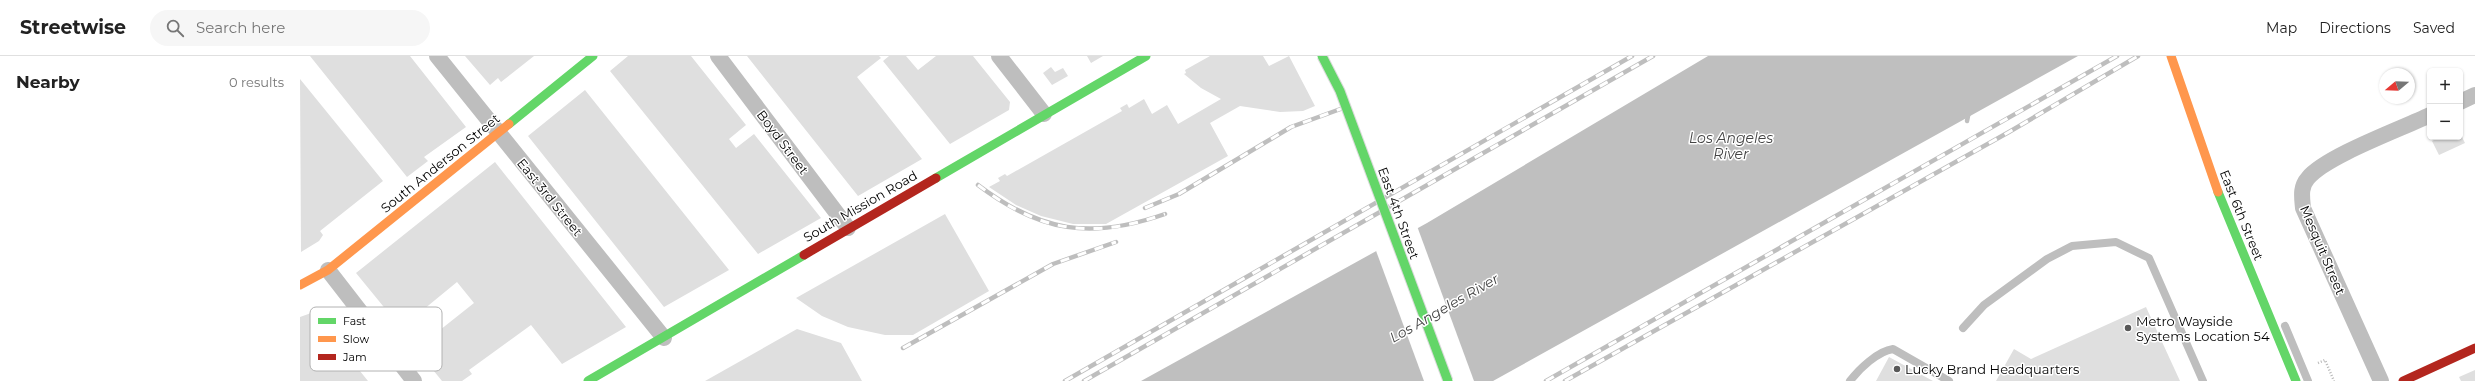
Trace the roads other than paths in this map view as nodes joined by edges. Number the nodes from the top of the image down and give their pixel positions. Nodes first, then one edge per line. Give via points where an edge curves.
1 (437, 56) edge
2 (593, 56) edge
3 (718, 56) edge
4 (999, 56) edge
5 (1146, 56) edge
6 (1322, 56) edge
7 (2171, 56) edge
8 (2475, 95) edge
9 (2463, 101) edge
10 (1044, 114) junction
11 (2427, 116) edge
12 (498, 132) junction
13 (848, 228) junction
14 (328, 270) junction
15 (300, 285) edge
16 (357, 307) edge
17 (2281, 317) dead end
18 (1963, 328) dead end
19 (664, 338) junction
20 (2475, 348) edge
21 (406, 371) edge
22 (414, 381) edge
23 (588, 381) edge
24 (1448, 381) edge
25 (1850, 381) edge
26 (1949, 381) edge
27 (2203, 381) edge
28 (2296, 381) edge
29 (2308, 381) edge
30 (2380, 381) edge
31 (2403, 381) edge

1 - 12 street, East 3rd Street
2 - 12 street, South Anderson Street
3 - 13 street, Boyd Street
4 - 10 street
5 - 10 street, South Mission Road
6 - 24 street, East 4th Street, bridge via 1340,91
7 - 28 street, East 6th Street via 2212,176
8 - 9 street
10 - 13 street, South Mission Road
11 - 30 street, Mesquit Street via 2326,163 2307,179 2301,192 2303,208
12 - 14 street, South Anderson Street
12 - 19 street, East 3rd Street
13 - 19 street, South Mission Road
14 - 15 street, South Anderson Street
14 - 16 street
17 - 29 lane
18 - 27 lane via 1984,305 2047,259 2072,246 2116,242 2149,258
19 - 23 street, South Mission Road
20 - 31 street
21 - 22 street
25 - 26 lane via 1885,350 1893,349

